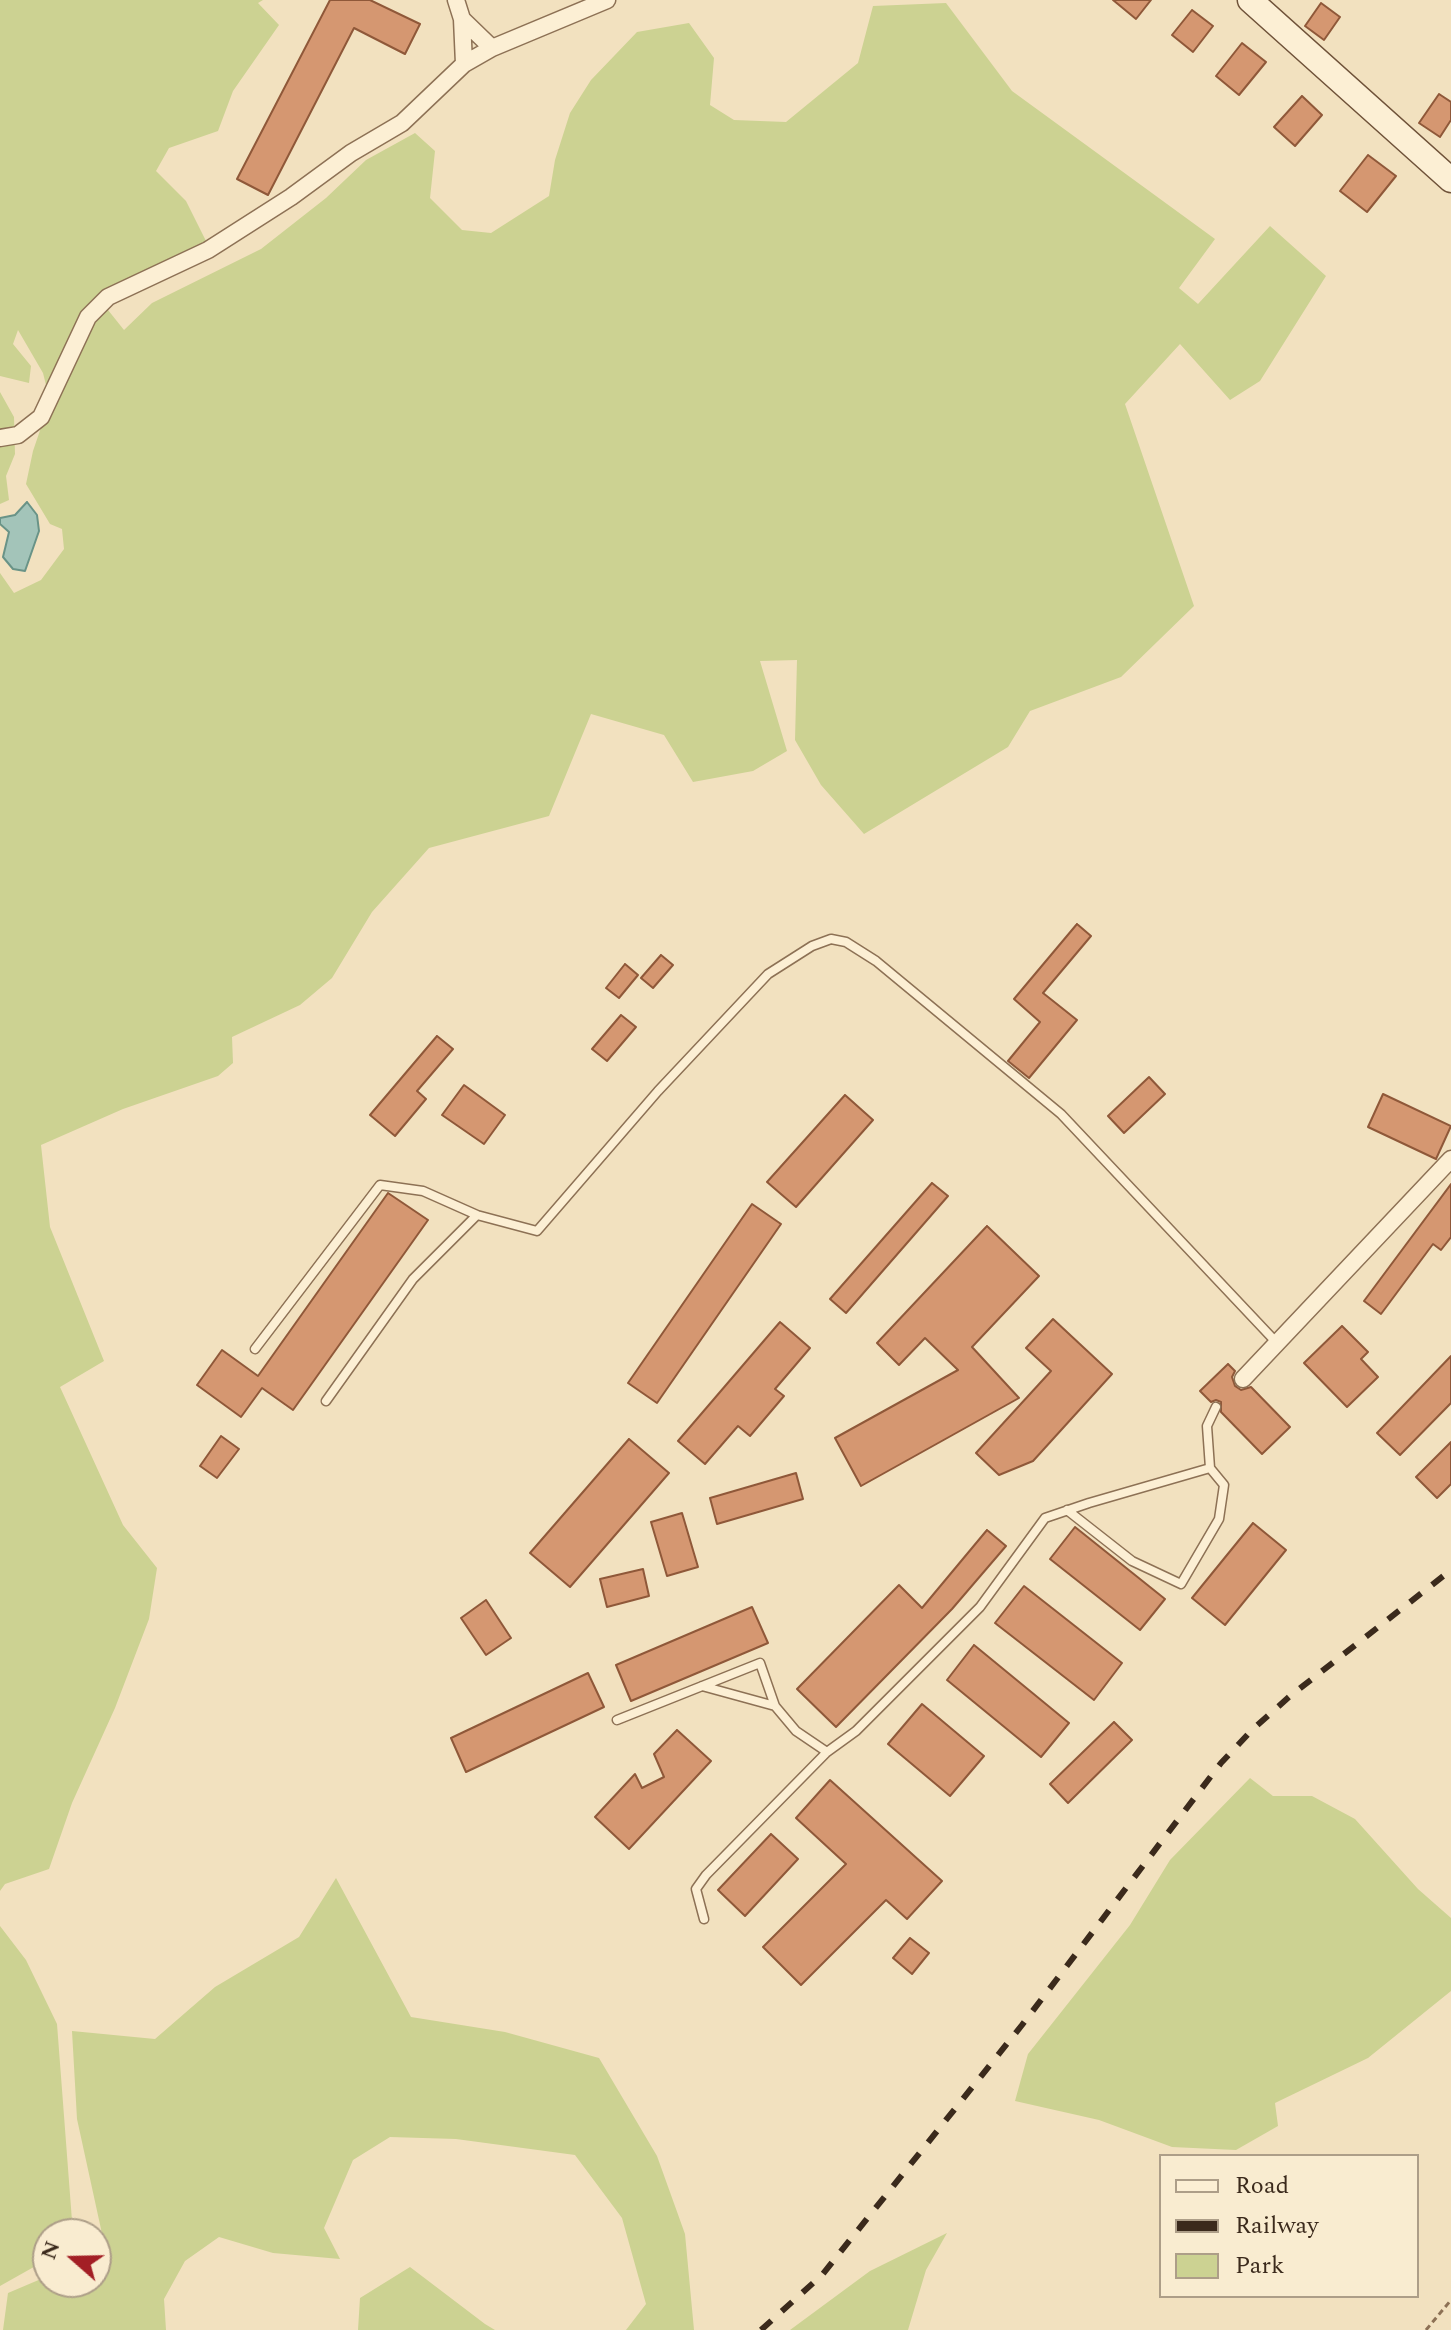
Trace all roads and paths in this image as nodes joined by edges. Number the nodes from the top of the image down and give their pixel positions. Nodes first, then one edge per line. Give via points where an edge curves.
1 (456, 0) edge
2 (607, 0) edge
3 (1250, 0) edge
4 (462, 19) junction
5 (492, 48) junction
6 (464, 64) junction
7 (1451, 180) edge
8 (0, 438) edge
9 (1451, 1159) edge
10 (477, 1215) junction
11 (1276, 1342) junction
12 (255, 1349) dead end
13 (1243, 1379) dead end
14 (326, 1401) dead end
15 (1216, 1407) dead end
16 (1210, 1468) junction
17 (1067, 1510) junction
18 (701, 1686) junction
19 (775, 1706) junction
20 (617, 1720) dead end
21 (827, 1752) junction
22 (704, 1919) dead end
23 (1451, 2300) edge
24 (1426, 2330) edge

1 - 4 street
2 - 5 street
3 - 7 street
4 - 5 street
4 - 6 street
5 - 6 street
6 - 8 street via 402,123 291,197 208,250 108,297 88,317 41,417 18,435
9 - 11 street
10 - 11 lane via 537,1231 768,974 831,939 876,961 1061,1114
10 - 12 lane via 423,1191 380,1185
10 - 14 lane via 413,1279
11 - 13 street
15 - 16 lane via 1207,1426
16 - 17 lane
16 - 17 lane via 1224,1485 1219,1519 1181,1584 1132,1561
17 - 21 lane via 1045,1518 980,1607 856,1731
18 - 19 lane
18 - 19 lane via 760,1663
18 - 20 lane
19 - 21 lane via 796,1731
21 - 22 lane via 696,1889
23 - 24 path

